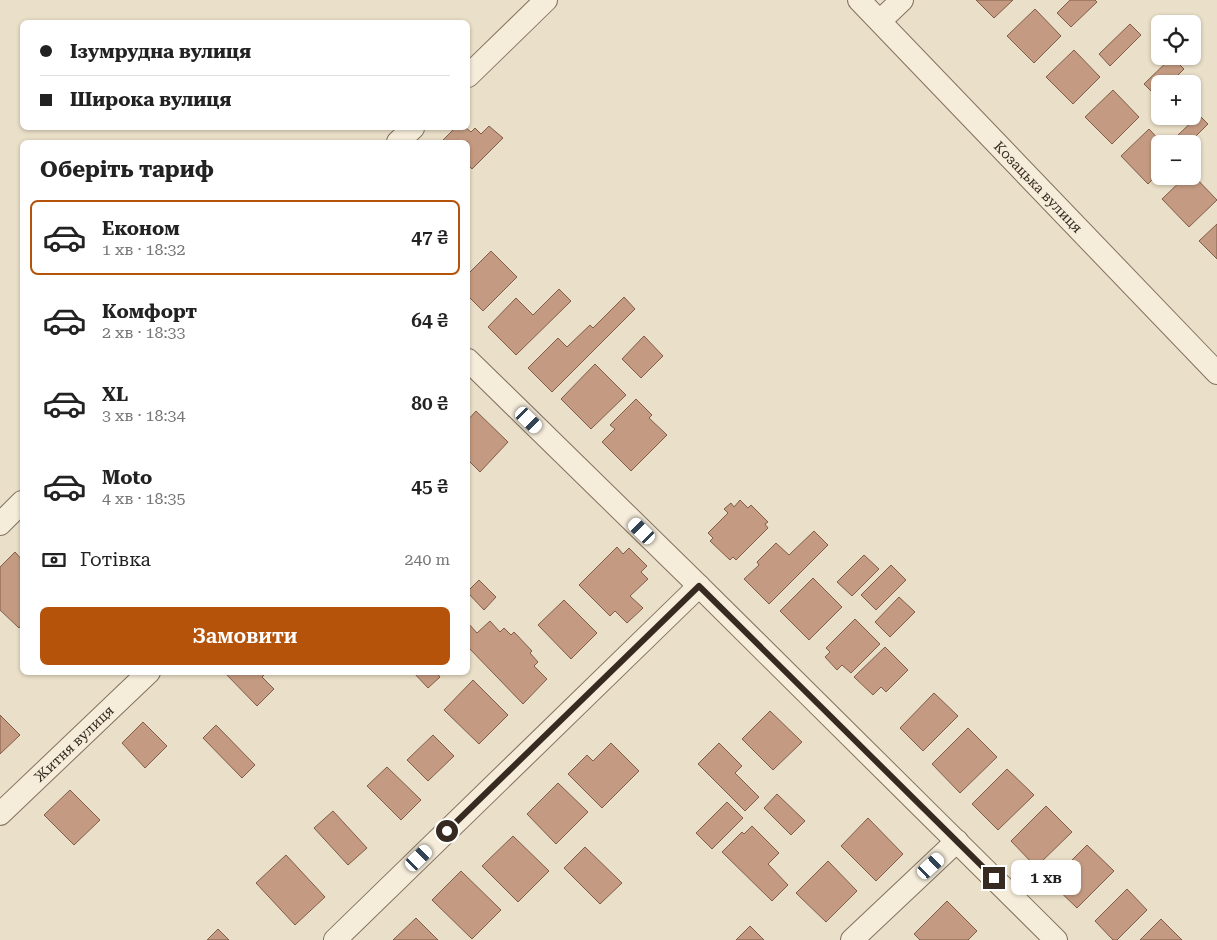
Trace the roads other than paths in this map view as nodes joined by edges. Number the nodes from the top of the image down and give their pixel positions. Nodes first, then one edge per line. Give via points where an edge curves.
1 (546, 0) edge
2 (859, 0) edge
3 (902, 0) edge
4 (880, 21) junction
5 (470, 74) edge
6 (411, 130) edge
7 (400, 140) edge
8 (470, 366) edge
9 (1217, 373) edge
10 (20, 504) edge
11 (0, 524) edge
12 (699, 586) junction
13 (146, 675) edge
14 (0, 814) edge
15 (957, 841) junction
16 (335, 940) edge
17 (852, 940) edge
18 (1056, 940) edge

1 - 5 street
2 - 4 street, Козацька вулиця
3 - 4 street
4 - 9 street, Козацька вулиця
6 - 7 street
8 - 12 street
10 - 11 street
12 - 15 street
12 - 16 street
13 - 14 street, Житня вулиця
15 - 17 street
15 - 18 street

